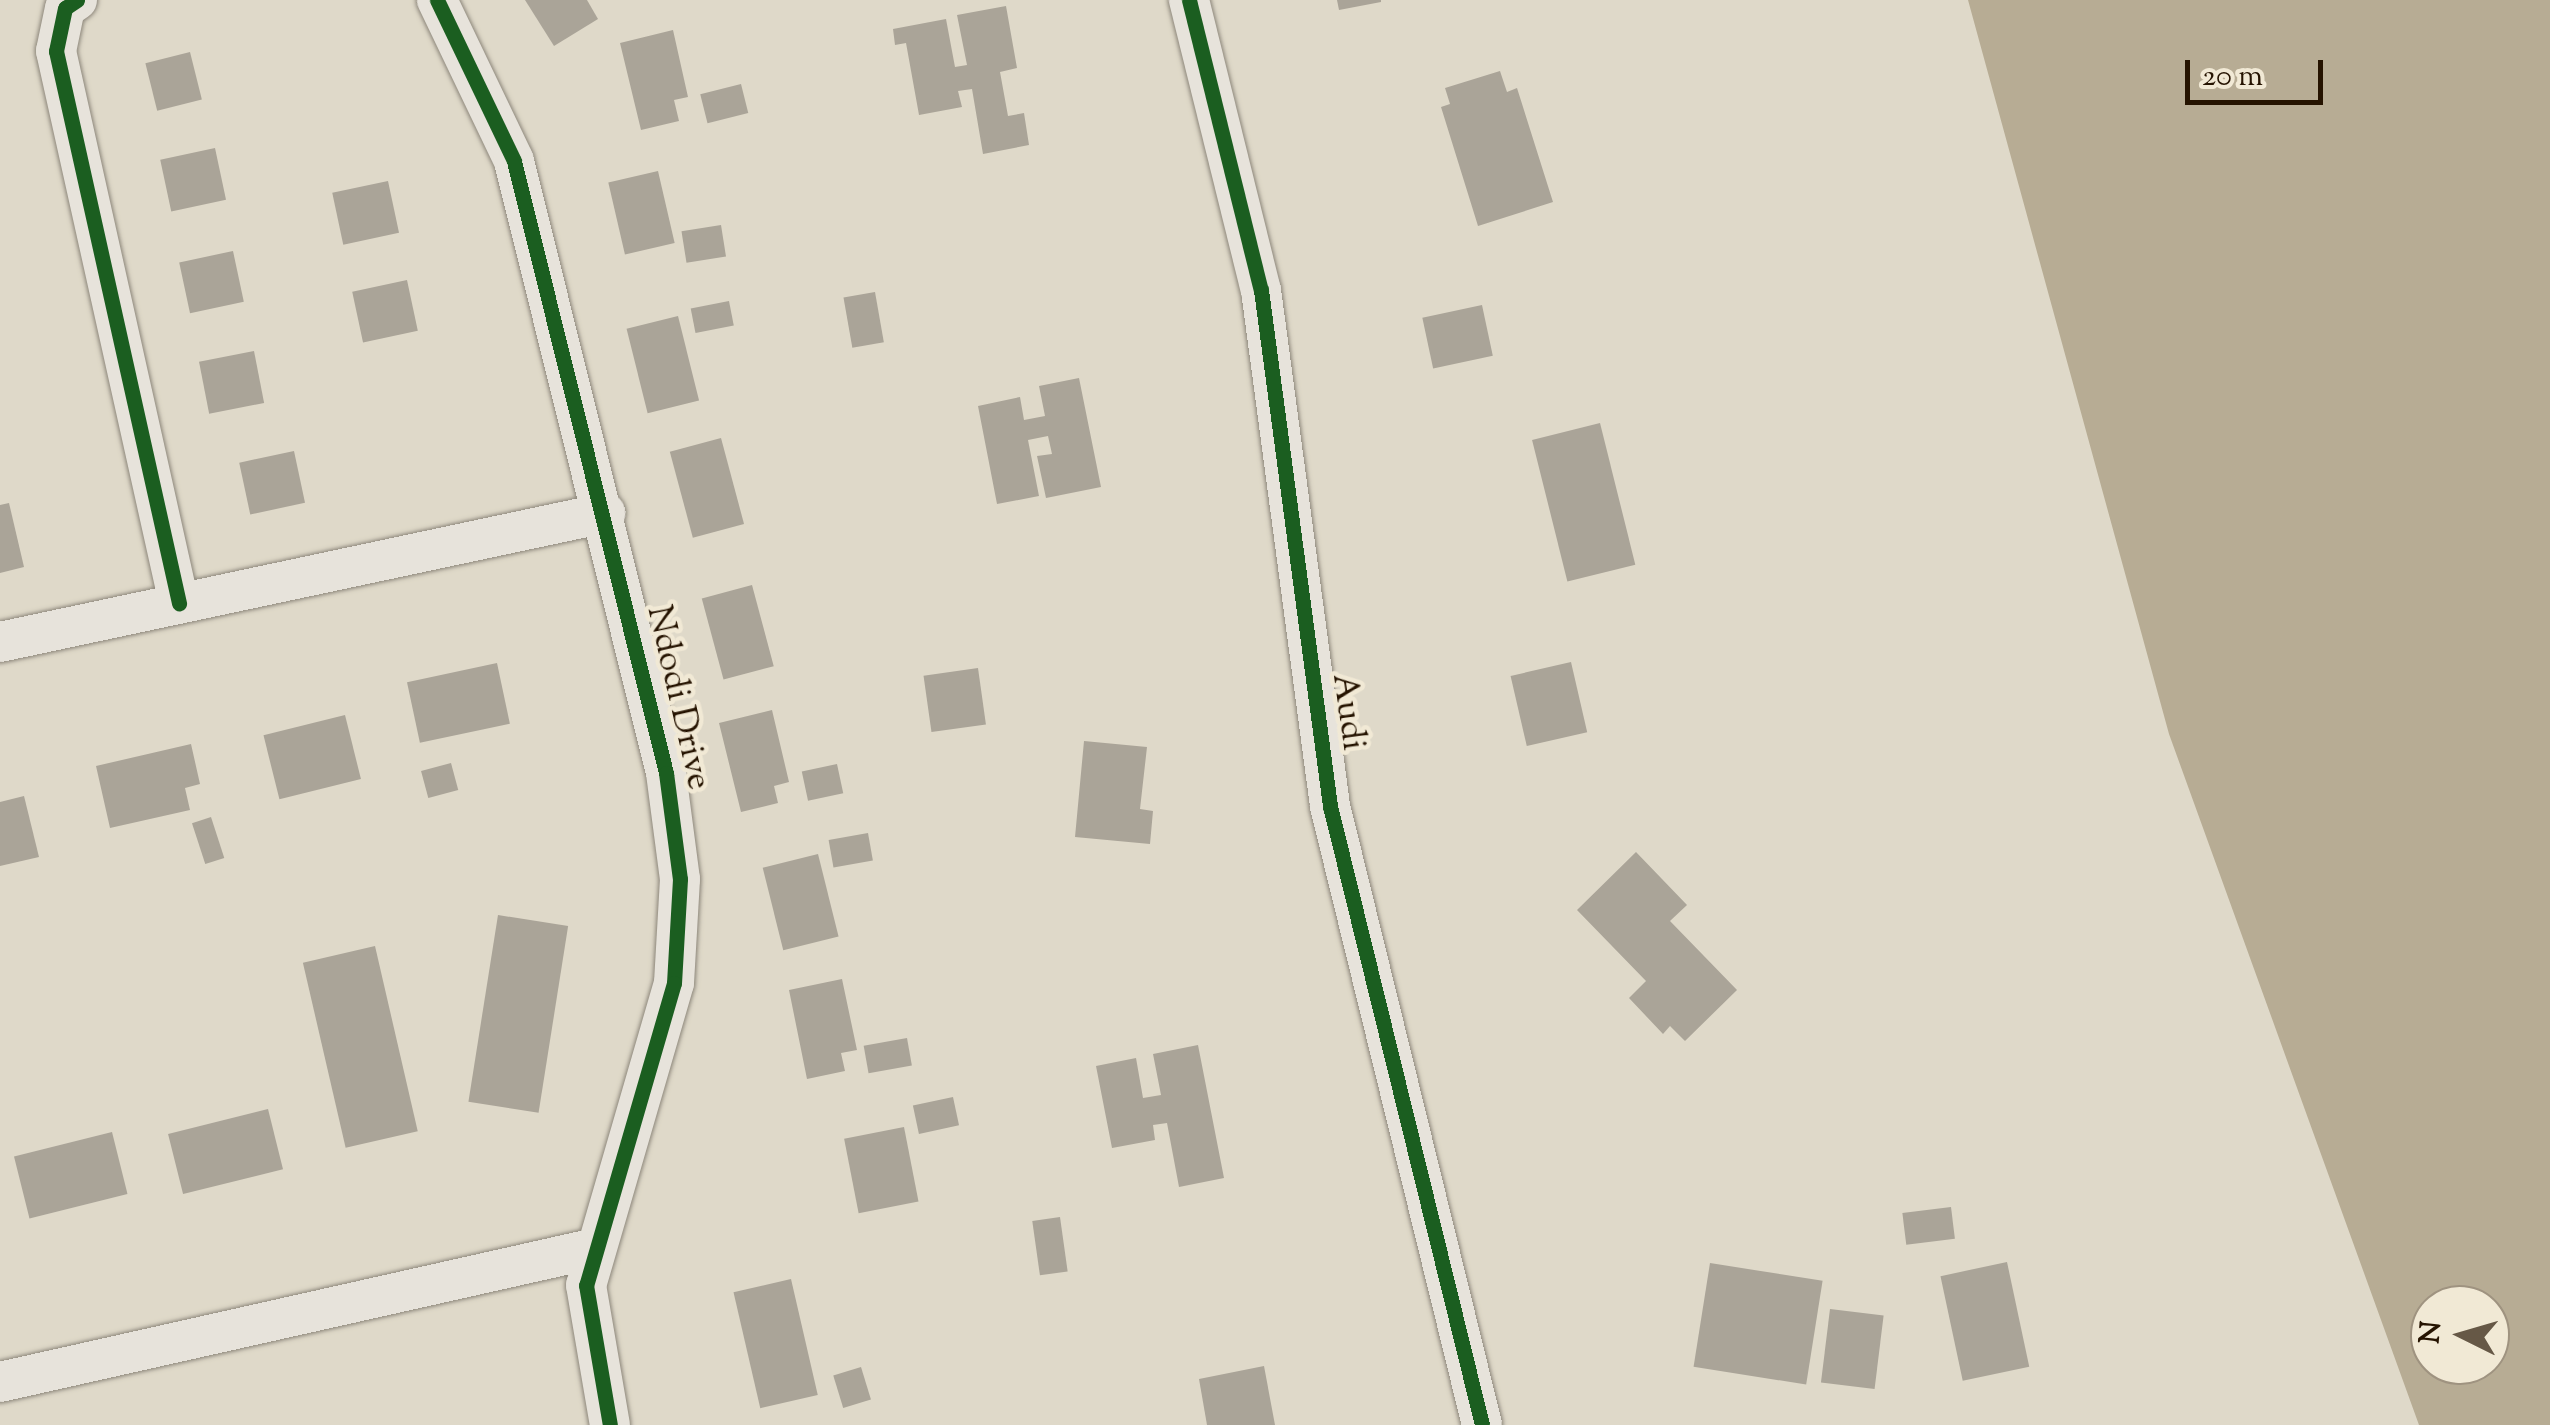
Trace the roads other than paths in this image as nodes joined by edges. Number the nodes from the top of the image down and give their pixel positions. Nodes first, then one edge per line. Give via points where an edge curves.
1 (77, 0) edge
2 (437, 0) edge
3 (1189, 0) edge
4 (604, 513) junction
5 (179, 603) junction
6 (0, 642) edge
7 (591, 1250) junction
8 (0, 1382) edge
9 (610, 1425) edge
10 (1482, 1425) edge

1 - 5 street via 61,18 56,52
2 - 4 street, Ndodi Drive via 504,128
3 - 10 street, Audi via 1261,290 1330,806
4 - 5 street
4 - 7 street, Ndodi Drive via 666,774 680,879 674,983
5 - 6 street
7 - 8 street
7 - 9 street, Ndodi Drive via 590,1327

